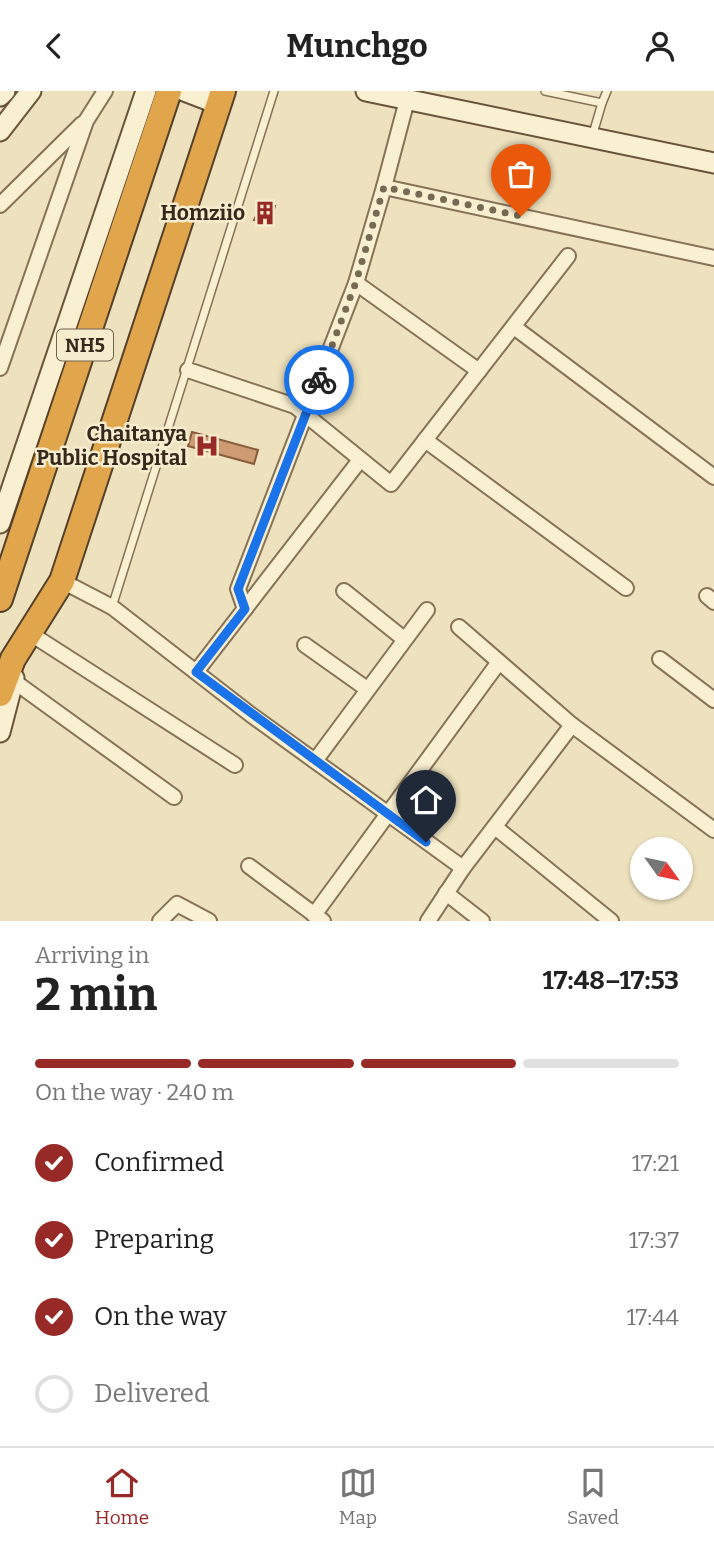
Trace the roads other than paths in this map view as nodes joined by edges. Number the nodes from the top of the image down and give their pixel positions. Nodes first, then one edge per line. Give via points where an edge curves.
1 (5, 91) edge
2 (31, 91) edge
3 (105, 91) edge
4 (146, 91) edge
5 (169, 91) edge
6 (184, 91) edge
7 (274, 91) edge
8 (366, 91) edge
9 (545, 91) edge
10 (607, 91) edge
11 (0, 96) edge
12 (408, 96) edge
13 (220, 98) edge
14 (602, 103) junction
15 (86, 121) junction
16 (0, 131) edge
17 (591, 138) junction
18 (714, 163) edge
19 (384, 187) junction
20 (0, 205) edge
21 (568, 256) dead end
22 (714, 258) edge
23 (356, 282) junction
24 (514, 327) junction
25 (1, 360) edge
26 (188, 370) junction
27 (479, 371) junction
28 (306, 415) junction
29 (425, 440) junction
30 (360, 460) junction
31 (714, 477) edge
32 (0, 523) edge
33 (62, 581) junction
34 (625, 588) dead end
35 (344, 590) dead end
36 (0, 599) edge
37 (112, 607) junction
38 (245, 609) junction
39 (427, 610) dead end
40 (459, 627) dead end
41 (31, 634) junction
42 (404, 639) junction
43 (304, 645) dead end
44 (660, 659) dead end
45 (499, 662) junction
46 (196, 672) junction
47 (9, 678) edge
48 (367, 689) junction
49 (714, 700) edge
50 (572, 725) junction
51 (0, 733) edge
52 (315, 761) junction
53 (235, 765) dead end
54 (174, 797) dead end
55 (389, 815) junction
56 (495, 827) junction
57 (714, 830) edge
58 (249, 866) dead end
59 (463, 869) junction
60 (446, 893) junction
61 (318, 918) edge
62 (160, 921) edge
63 (209, 921) edge
64 (428, 921) edge
65 (482, 921) edge
66 (611, 921) edge

1 - 11 street
2 - 16 street
3 - 15 street
4 - 32 street
5 - 36 highway, NH5
6 - 13 street
7 - 26 lane
8 - 12 street
9 - 14 lane
10 - 14 lane
12 - 17 street
12 - 19 street
13 - 33 highway, NH5
14 - 17 lane
15 - 20 street
15 - 25 street
17 - 18 street
19 - 22 street
19 - 23 street
21 - 24 street
23 - 27 street
23 - 28 street
24 - 27 street
24 - 31 street
26 - 28 street via 295,406
26 - 37 lane
27 - 29 street
28 - 30 street
28 - 38 street via 238,589
29 - 30 street via 391,484
29 - 34 street
30 - 38 street
33 - 37 street
33 - 41 highway, NH5
35 - 42 street
37 - 46 street
38 - 46 street
39 - 42 street
40 - 45 street
41 - 47 highway, NH5
41 - 53 street
42 - 48 street
43 - 48 street
44 - 49 street
45 - 50 street
45 - 55 street
46 - 52 street
47 - 51 street
47 - 54 street
48 - 52 street
50 - 56 street
50 - 57 street
52 - 55 street
55 - 59 street
55 - 61 street
56 - 59 street
56 - 66 street
58 - 61 street
59 - 60 street
60 - 64 street
60 - 65 street
62 - 63 street via 177,904

